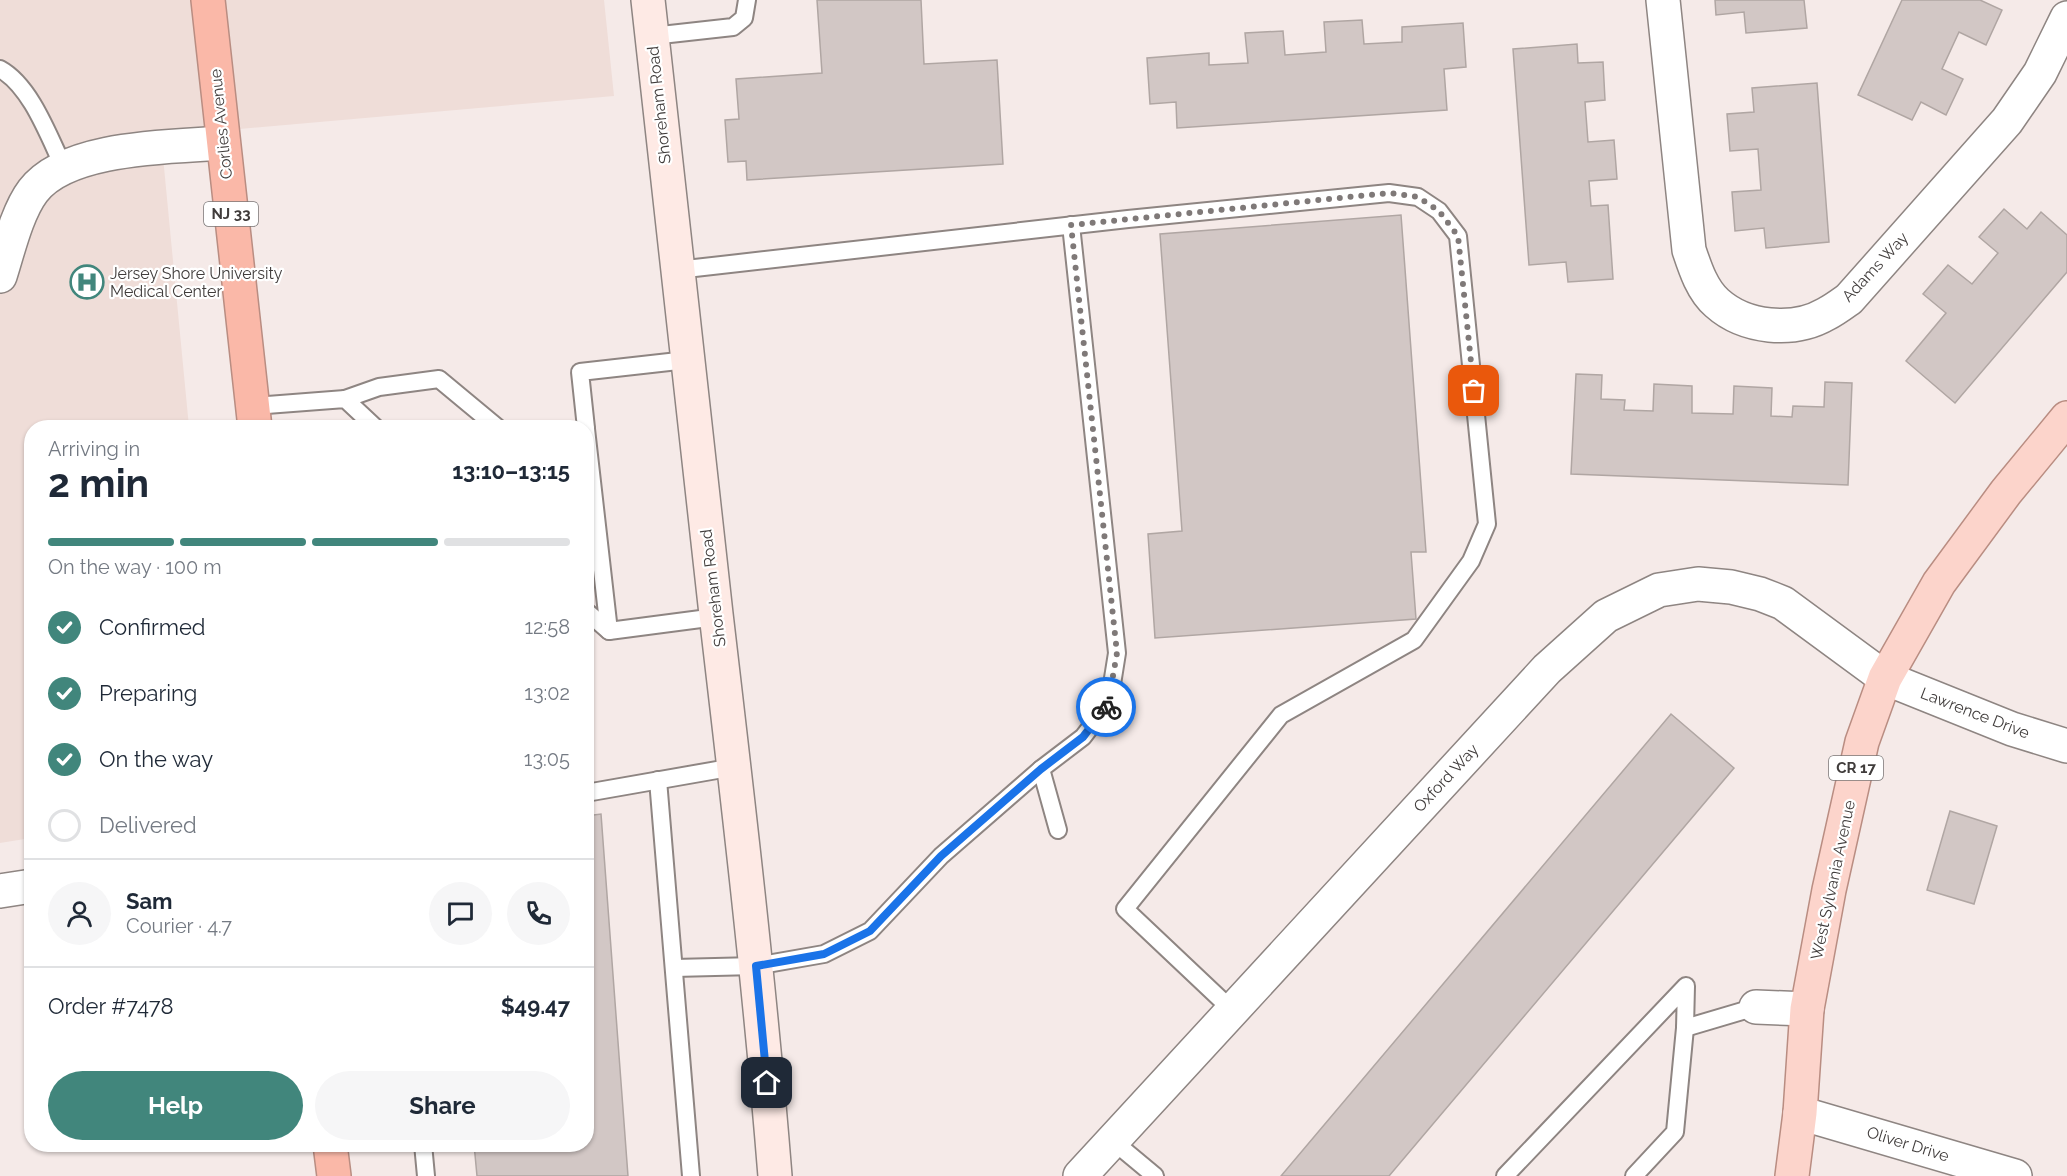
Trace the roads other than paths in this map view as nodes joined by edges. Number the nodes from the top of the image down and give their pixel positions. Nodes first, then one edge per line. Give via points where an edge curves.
1 (208, 0) edge
2 (648, 0) edge
3 (747, 0) edge
4 (1663, 0) edge
5 (2067, 18) edge
6 (652, 36) junction
7 (3, 71) edge
8 (223, 143) junction
9 (64, 168) junction
10 (1071, 225) junction
11 (677, 270) junction
12 (0, 276) edge
13 (687, 360) junction
14 (345, 399) junction
15 (254, 417) edge
16 (2067, 418) edge
17 (367, 420) edge
18 (488, 420) edge
19 (585, 420) edge
20 (594, 526) edge
21 (716, 617) junction
22 (594, 618) edge
23 (609, 631) junction
24 (1885, 678) junction
25 (2067, 746) edge
26 (734, 767) junction
27 (1041, 769) junction
28 (658, 780) junction
29 (594, 792) edge
30 (1058, 830) dead end
31 (24, 887) edge
32 (0, 891) edge
33 (756, 966) junction
34 (674, 969) junction
35 (1756, 1007) joint
36 (1807, 1009) junction
37 (1233, 1011) junction
38 (1685, 1028) junction
39 (1800, 1113) junction
40 (1113, 1141) junction
41 (331, 1152) edge
42 (424, 1152) edge
43 (334, 1176) edge
44 (426, 1176) edge
45 (691, 1176) edge
46 (775, 1176) edge
47 (1080, 1176) edge
48 (1155, 1176) edge
49 (1504, 1176) edge
50 (1634, 1176) edge
51 (1792, 1176) edge
52 (2015, 1176) edge

1 - 8 highway, Corlies Avenue / NJ 33
2 - 6 street, Shoreham Road
3 - 6 lane via 744,18 733,27
4 - 5 street, Adams Way via 1689,250 1715,303 1737,317 1769,326 1796,324 1824,315 1849,298 2007,121 2040,73
6 - 11 street, Shoreham Road
7 - 9 lane via 20,86 39,116
8 - 9 street via 125,151
8 - 15 highway, Corlies Avenue / NJ 33
9 - 12 street via 32,192 16,224
10 - 11 lane
10 - 27 lane via 1117,653 1108,704 1083,737
10 - 37 lane via 1389,193 1418,197 1439,211 1458,236 1487,524 1471,561 1414,640 1281,715 1125,909
11 - 13 street, Shoreham Road
13 - 19 lane via 580,372
13 - 21 street, Shoreham Road
14 - 15 lane
14 - 17 lane
14 - 18 lane via 379,387 439,379
16 - 24 main road, West Sylvania Avenue / CR 17 via 1939,583
20 - 23 lane
21 - 23 lane
21 - 26 street, Shoreham Road
22 - 23 lane
24 - 25 street, Lawrence Drive via 2012,729
24 - 36 main road, West Sylvania Avenue / CR 17 via 1862,742
24 - 37 street, Oxford Way via 1783,603 1731,587 1698,584 1659,590 1606,616 1547,669
26 - 28 lane
26 - 33 street, Shoreham Road
27 - 30 lane
27 - 33 lane via 941,856 870,931 824,954
28 - 29 lane
28 - 34 lane
31 - 32 street
33 - 34 lane
33 - 46 street, Shoreham Road
34 - 45 lane
35 - 36 street
35 - 38 lane
36 - 39 main road, West Sylvania Avenue / CR 17
37 - 40 street, Oxford Way
38 - 49 lane via 1686,986
38 - 50 lane via 1675,1132
39 - 51 main road, West Sylvania Avenue / CR 17
39 - 52 street, Oliver Drive
40 - 47 street, Oxford Way
40 - 48 lane
41 - 43 highway
42 - 44 lane

